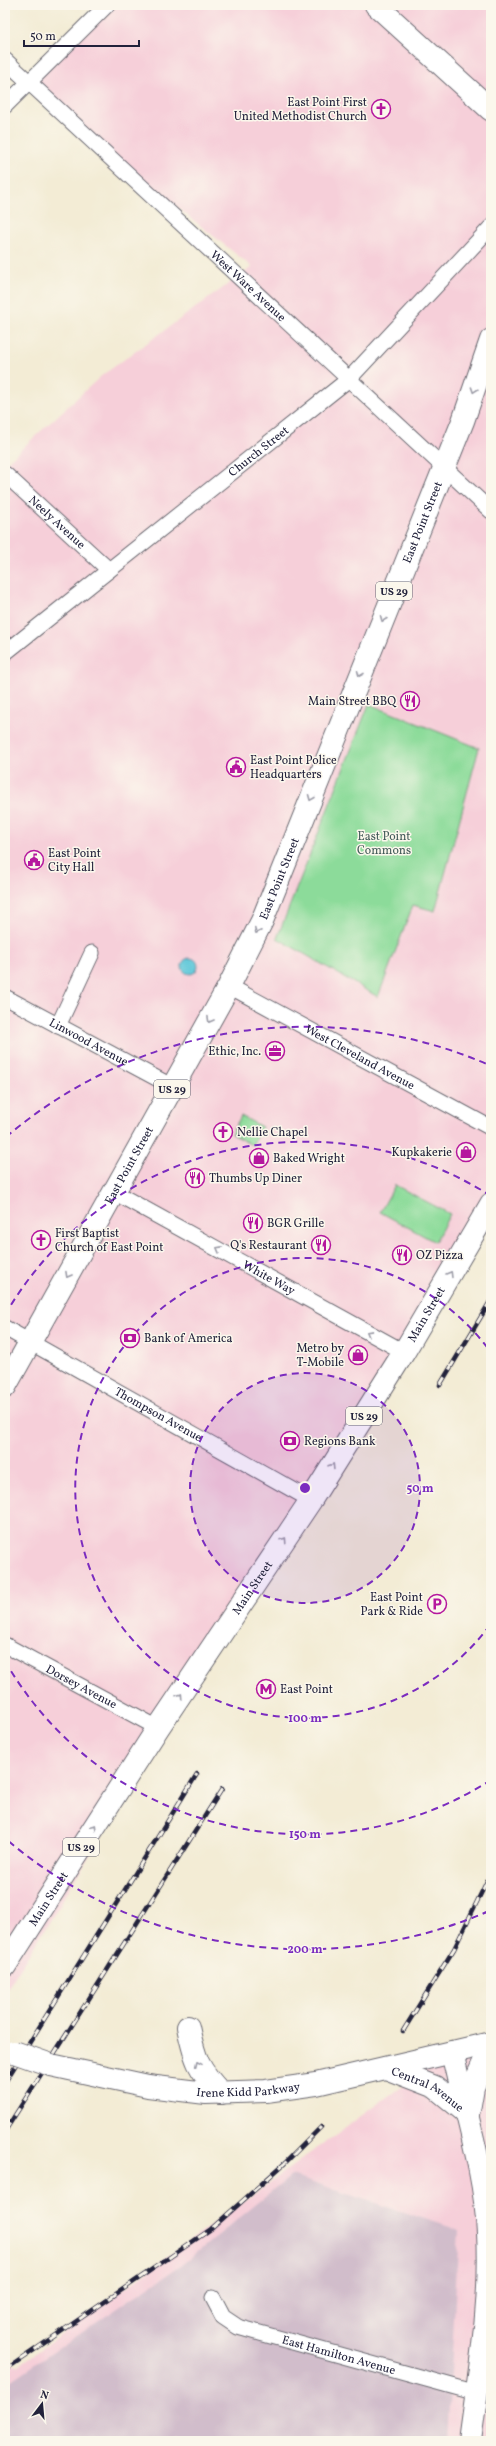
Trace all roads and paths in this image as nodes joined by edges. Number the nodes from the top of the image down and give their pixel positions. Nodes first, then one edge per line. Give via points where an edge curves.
1 (107, 5) edge
2 (376, 5) edge
3 (5, 60) edge
4 (28, 82) junction
5 (5, 106) edge
6 (491, 110) edge
7 (491, 228) edge
8 (491, 340) edge
9 (349, 379) junction
10 (443, 467) junction
11 (5, 474) edge
12 (491, 511) edge
13 (109, 570) junction
14 (5, 652) edge
15 (92, 953) dead end
16 (229, 986) junction
17 (5, 997) edge
18 (58, 1026) junction
19 (173, 1087) junction
20 (491, 1128) edge
21 (114, 1192) junction
22 (491, 1204) edge
23 (5, 1328) edge
24 (30, 1342) junction
25 (404, 1352) junction
26 (5, 1387) edge
27 (311, 1500) junction
28 (5, 1645) edge
29 (158, 1728) junction
30 (5, 1966) edge
31 (188, 2027) dead end
32 (491, 2044) edge
33 (10, 2050) edge
34 (452, 2052) junction
35 (386, 2068) junction
36 (220, 2093) junction
37 (468, 2114) junction
38 (213, 2298) dead end
39 (477, 2393) junction
40 (470, 2441) edge

1 - 4 street
2 - 6 main road
3 - 4 street, West Ware Avenue
4 - 5 street
4 - 9 street, West Ware Avenue
7 - 9 street, Church Street
8 -> 10 main road, East Point Street / US 29 via 463,421
9 - 10 street, West Ware Avenue
9 - 13 street, Church Street
10 - 12 street, West Ware Avenue
10 -> 16 main road, East Point Street / US 29 via 262,921
11 - 13 street, Neely Avenue
13 - 14 street, Church Street
15 - 18 street
16 -> 19 main road, East Point Street / US 29
16 - 20 street, West Cleveland Avenue
17 - 18 street, Linwood Avenue
18 - 19 street, Linwood Avenue
19 - 21 main road, East Point Street / US 29
21 -> 24 main road, East Point Street / US 29
25 -> 21 street, White Way
25 -> 22 main road, Main Street / US 29
23 - 24 street, Thompson Avenue
24 - 26 main road, East Point Street / US 29
24 - 27 street, Thompson Avenue
27 -> 25 main road, Main Street / US 29
29 -> 27 main road, Main Street / US 29
28 - 29 street, Dorsey Avenue
30 -> 29 main road, Main Street / US 29
36 -> 31 main road via 202,2073 194,2056
32 - 34 main road, Irene Kidd Parkway
32 - 37 main road, Central Avenue via 473,2087
33 - 36 main road, Irene Kidd Parkway, bridge via 52,2065 148,2086
34 - 35 main road, Irene Kidd Parkway
34 - 37 main road, Central Avenue
35 - 36 main road, Irene Kidd Parkway via 316,2084 266,2091
35 - 37 main road, Central Avenue via 435,2087
37 - 39 main road, Central Avenue via 484,2196 488,2233 488,2284
38 - 39 street, East Hamilton Avenue via 223,2317 238,2327
39 - 40 main road, Central Avenue

